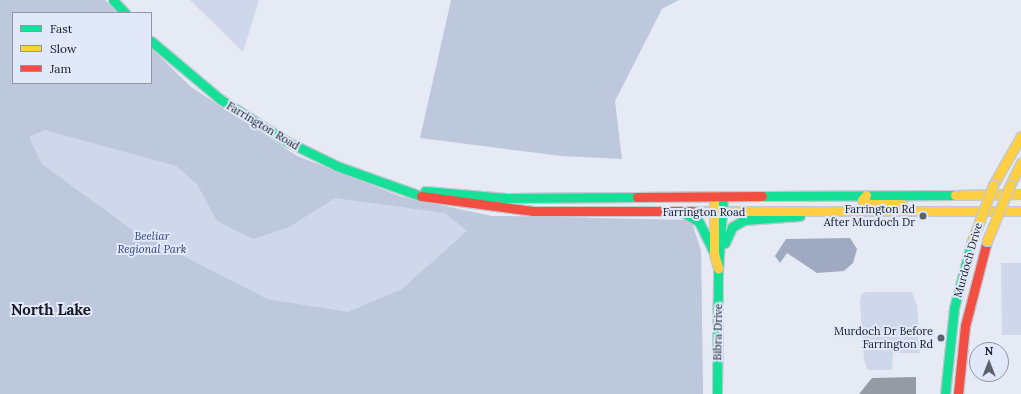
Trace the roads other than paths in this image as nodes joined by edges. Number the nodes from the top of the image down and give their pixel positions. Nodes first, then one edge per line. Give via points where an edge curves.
1 (113, 0) edge
2 (124, 12) edge
3 (152, 42) edge
4 (1021, 136) edge
5 (1021, 162) edge
6 (390, 185) junction
7 (1021, 194) edge
8 (866, 195) junction
9 (714, 196) junction
10 (723, 196) junction
11 (719, 211) junction
12 (832, 211) junction
13 (924, 211) junction
14 (1021, 211) edge
15 (681, 212) junction
16 (718, 254) junction
17 (717, 394) edge
18 (945, 394) edge
19 (958, 394) edge

1 - 2 main road
3 - 6 main road, Farrington Road via 196,82 261,126 337,166
4 - 18 main road, Murdoch Drive, bridge via 993,185 972,241 954,308
5 - 19 main road, Murdoch Drive, bridge via 987,241 967,315
6 - 9 main road, Farrington Road via 460,196
6 - 15 main road, Farrington Road via 415,195 479,208
7 - 8 main road, Farrington Road
8 - 10 main road, Farrington Road
8 - 13 main road via 863,203 913,204
9 - 10 main road, Farrington Road
9 - 11 main road, Bibra Drive
10 - 11 main road, Bibra Drive
11 - 12 main road, Farrington Road
11 - 15 main road, Farrington Road
11 - 16 main road, Bibra Drive
12 - 13 main road, Farrington Road
12 - 16 main road via 744,220 727,234
13 - 14 main road, Farrington Road
15 - 16 main road via 699,222
16 - 17 main road, Bibra Drive

